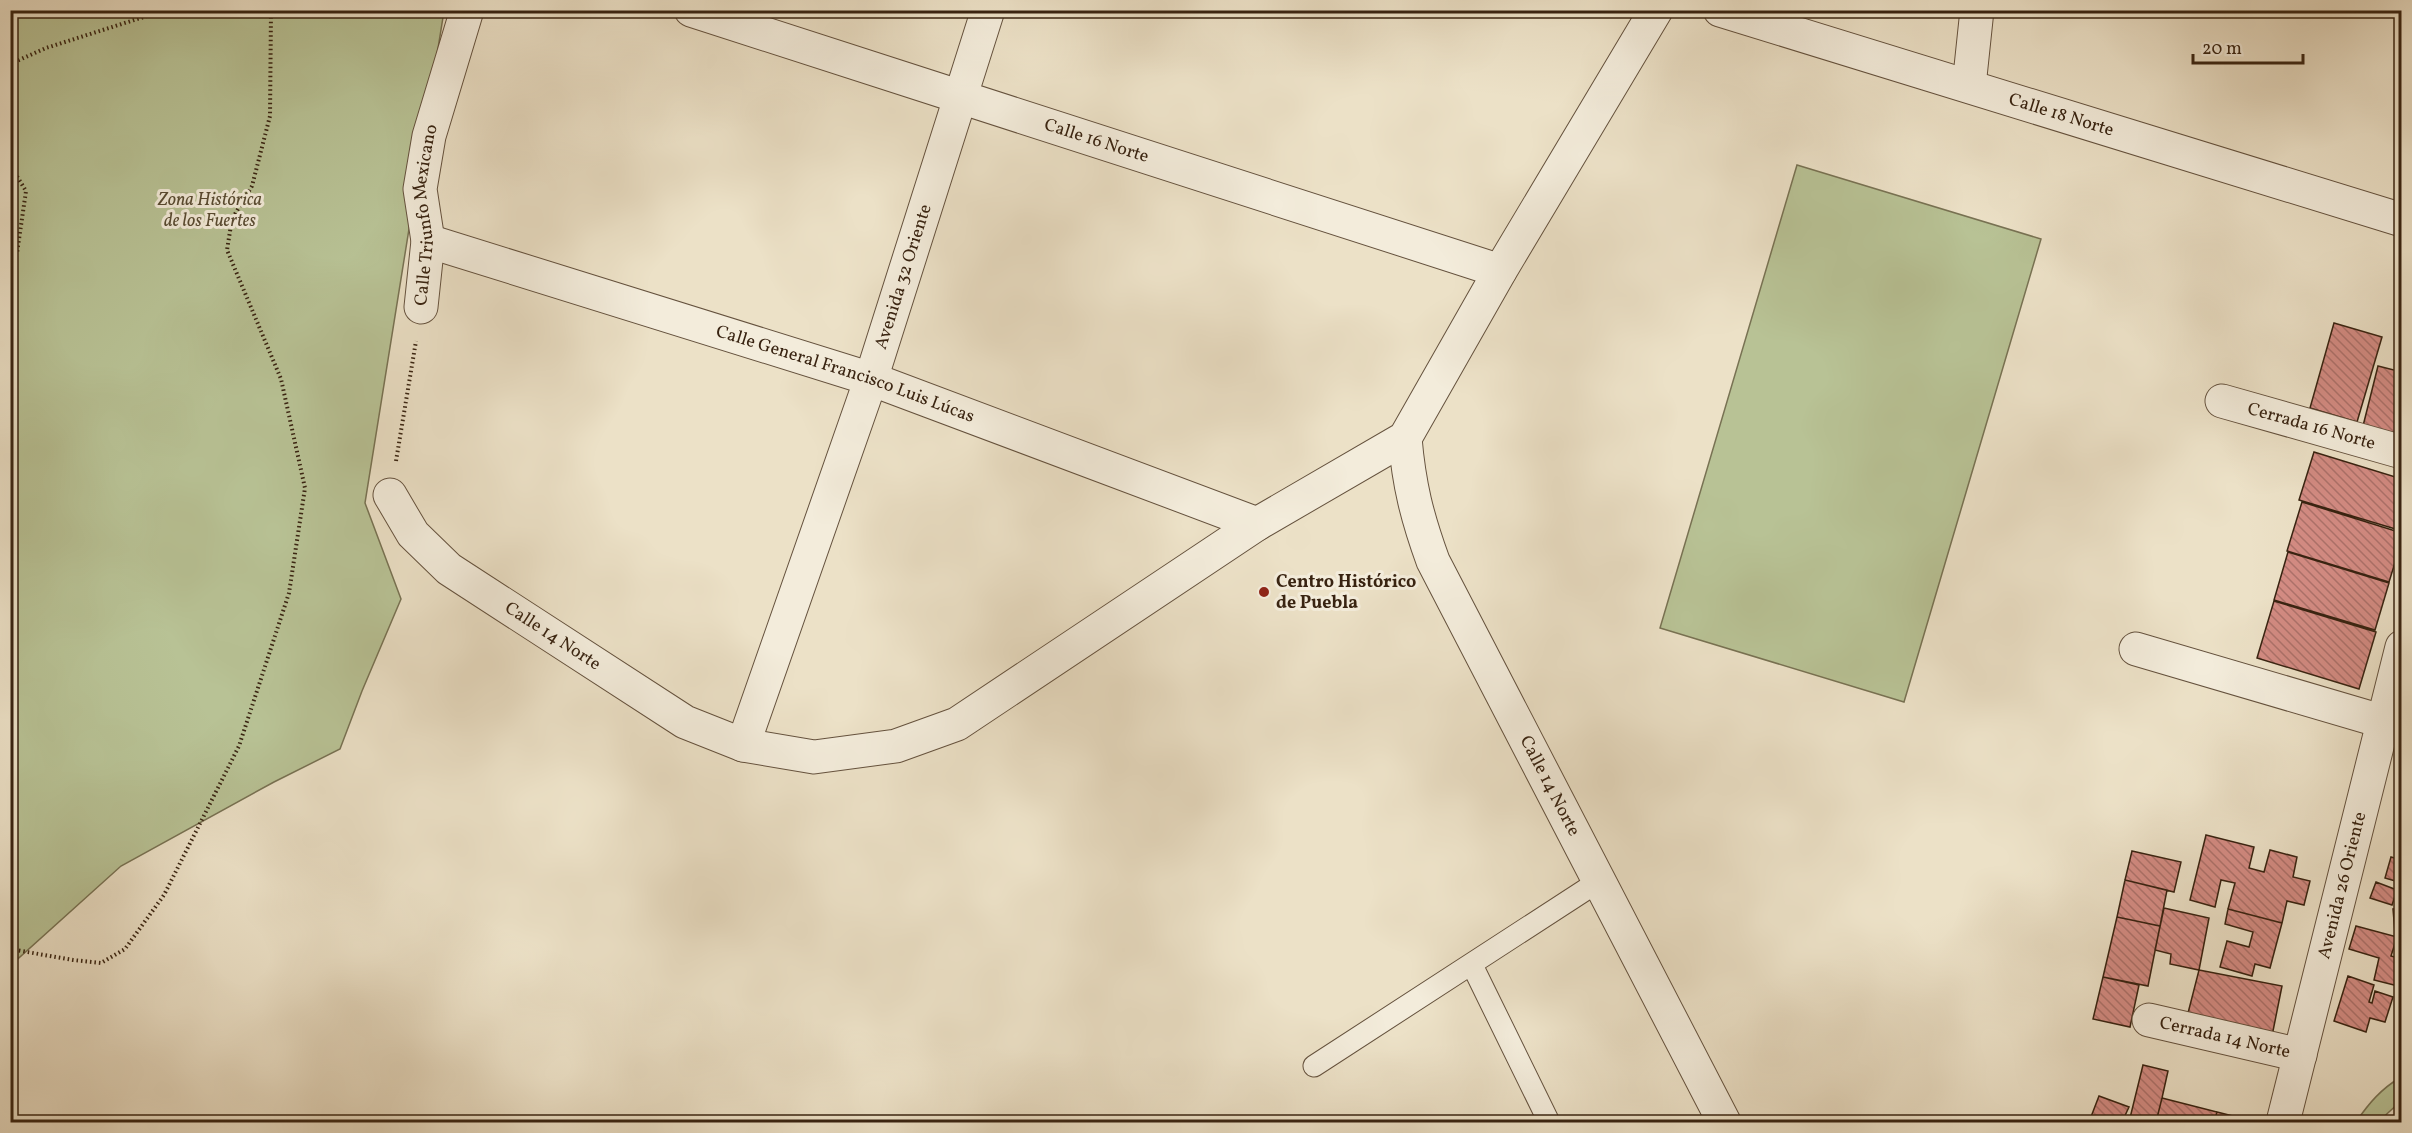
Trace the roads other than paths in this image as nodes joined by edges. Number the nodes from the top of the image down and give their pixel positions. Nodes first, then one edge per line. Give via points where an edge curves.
1 (467, 10) edge
2 (692, 10) edge
3 (988, 10) edge
4 (1656, 10) edge
5 (1720, 10) edge
6 (1977, 10) edge
7 (1969, 86) junction
8 (961, 98) junction
9 (2402, 220) edge
10 (428, 241) junction
11 (1500, 271) junction
12 (422, 307) road end
13 (871, 379) junction
14 (2222, 401) dead end
15 (1405, 438) junction
16 (2402, 452) edge
17 (390, 495) road end
18 (1257, 524) junction
19 (2402, 647) edge
20 (2136, 649) dead end
21 (2391, 725) edge
22 (742, 745) junction
23 (1599, 881) junction
24 (1472, 965) junction
25 (2149, 1020) dead end
26 (2300, 1055) junction
27 (1314, 1066) dead end
28 (1549, 1122) edge
29 (1724, 1122) edge
30 (2283, 1122) edge

1 - 10 street, Calle Triunfo Mexicano via 427,147 420,189
2 - 8 street, Calle 16 Norte
3 - 8 street, Avenida 32 Oriente
4 - 11 street
5 - 7 street, Calle 18 Norte
6 - 7 street
7 - 9 street, Calle 18 Norte
8 - 11 street, Calle 16 Norte
8 - 13 street, Avenida 32 Oriente
10 - 12 street, Calle Triunfo Mexicano
10 - 13 street, Calle General Francisco Luis Lúcas
11 - 15 street
13 - 18 street, Calle General Francisco Luis Lúcas
13 - 22 street, Avenida 32 Oriente
14 - 16 street, Cerrada 16 Norte
15 - 18 street, Calle 14 Norte
15 - 23 street, Calle 14 Norte via 1417,518 1433,561
17 - 22 street, Calle 14 Norte via 413,534 449,569 685,722
18 - 22 street, Calle 14 Norte via 957,724 896,746 814,757
19 - 21 street, Avenida 26 Oriente
20 - 21 street
21 - 26 street, Avenida 26 Oriente
23 - 24 lane
23 - 29 street, Calle 14 Norte
24 - 27 lane
24 - 28 lane
25 - 26 street, Cerrada 14 Norte
26 - 30 street, Avenida 26 Oriente

